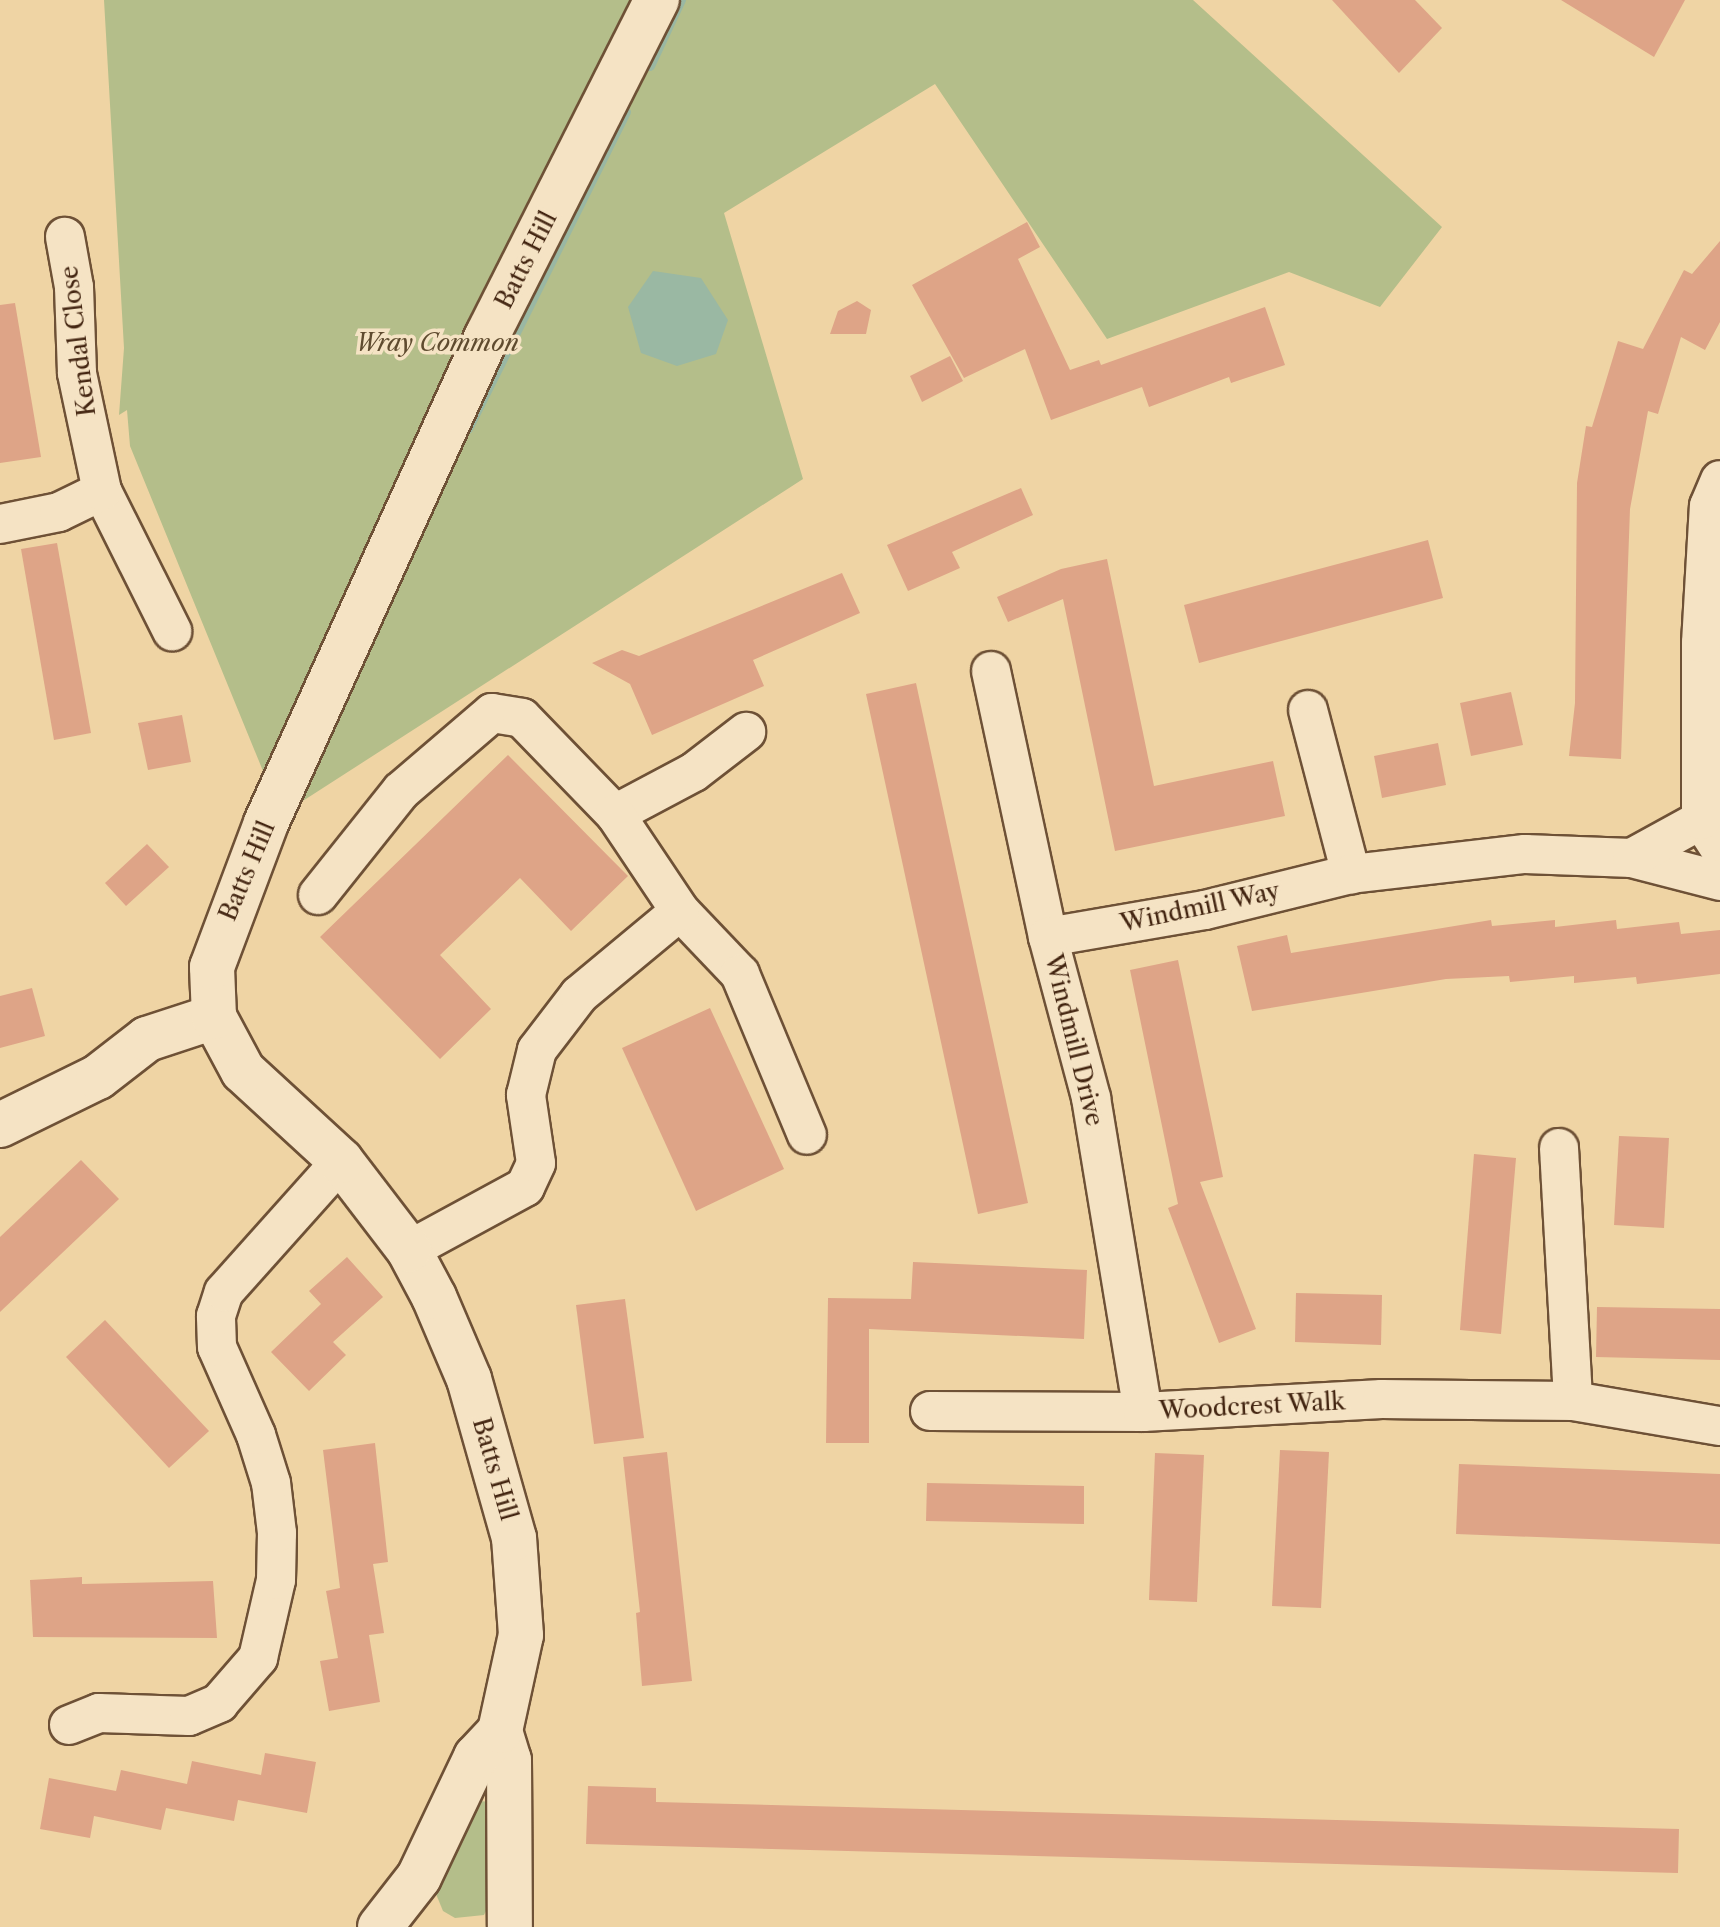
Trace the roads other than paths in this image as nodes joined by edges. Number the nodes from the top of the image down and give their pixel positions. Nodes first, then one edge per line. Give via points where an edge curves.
1 (657, 0) edge
2 (65, 237) dead end
3 (1720, 480) edge
4 (102, 491) junction
5 (0, 524) edge
6 (172, 631) dead end
7 (991, 671) dead end
8 (1308, 710) dead end
9 (746, 732) dead end
10 (615, 814) junction
11 (1710, 834) edge
12 (1632, 858) junction
13 (1351, 874) junction
14 (1720, 881) edge
15 (318, 895) dead end
16 (680, 911) junction
17 (1048, 937) junction
18 (214, 1017) junction
19 (0, 1125) edge
20 (807, 1135) dead end
21 (1559, 1148) dead end
22 (341, 1161) junction
23 (409, 1250) junction
24 (1573, 1401) junction
25 (930, 1411) dead end
26 (1143, 1412) junction
27 (1720, 1426) edge
28 (69, 1725) dead end
29 (500, 1731) junction
30 (380, 1927) edge
31 (510, 1927) edge

1 - 18 street, Batts Hill via 487,336 266,823 219,939 212,967
2 - 4 street, Kendal Close via 77,373
3 - 11 street via 1709,506 1701,643
4 - 5 street via 59,512
4 - 6 street, Kendal Close
7 - 17 street, Windmill Drive
8 - 13 street
9 - 10 street via 694,772
10 - 15 street via 522,718 492,713 401,791
10 - 16 street
11 - 12 street
12 - 13 street, Windmill Way via 1525,854
12 - 14 street, Windmill Way
13 - 17 street, Windmill Way via 1205,910
16 - 20 street via 740,974
16 - 23 street via 579,995 537,1050 526,1095 536,1163 525,1187
17 - 26 street, Windmill Drive via 1091,1098
18 - 19 street via 147,1039 98,1077
18 - 22 street, Batts Hill via 243,1071
21 - 24 street
22 - 23 street, Batts Hill
22 - 28 street via 224,1292 216,1316 217,1347 271,1483 276,1580 258,1658 219,1703 189,1716 99,1713
23 - 29 street, Batts Hill via 469,1379 514,1538 521,1635
24 - 26 street, Woodcrest Walk via 1382,1399
24 - 27 street, Woodcrest Walk
25 - 26 street, Woodcrest Walk
29 - 30 street, Batts Hill via 476,1757 419,1877
29 - 31 street, Batts Hill via 509,1760

